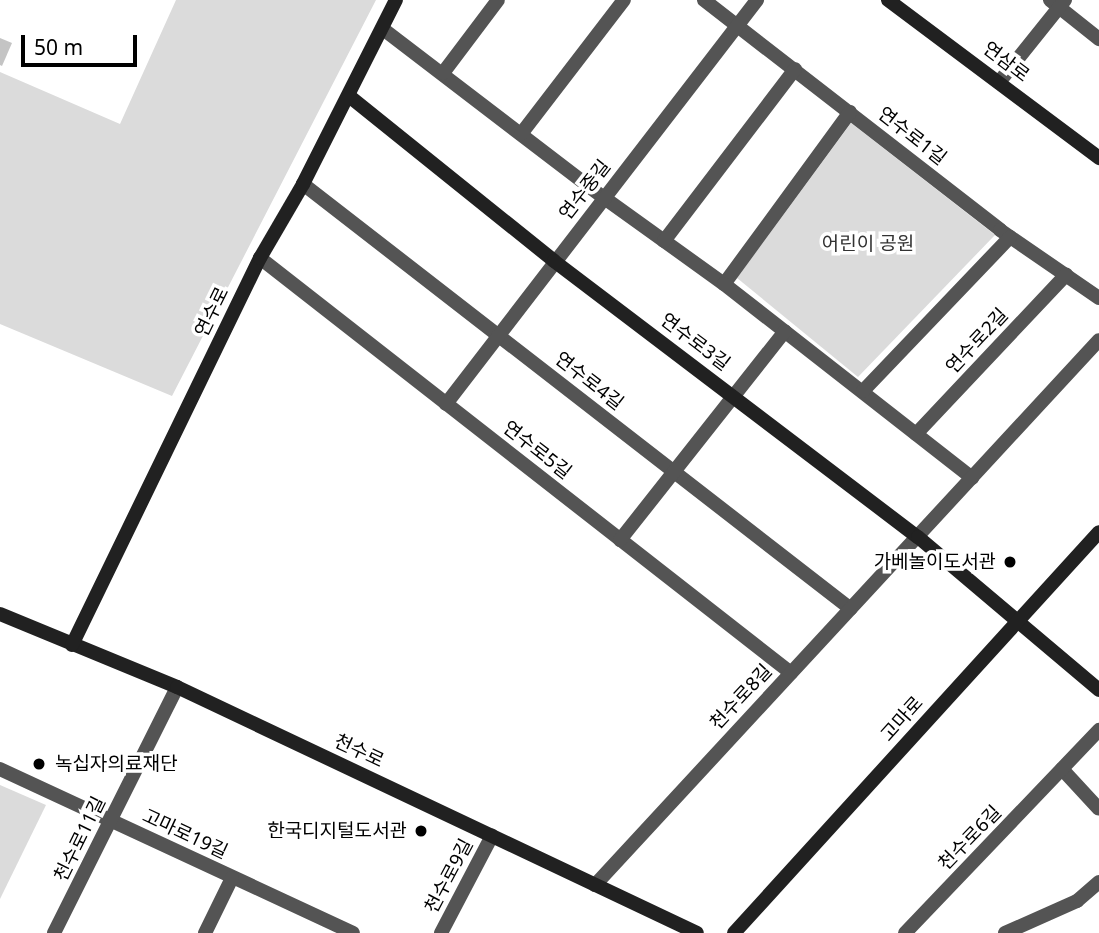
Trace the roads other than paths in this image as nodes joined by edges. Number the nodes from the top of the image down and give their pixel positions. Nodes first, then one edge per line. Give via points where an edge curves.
1 (396, 0) edge
2 (498, 0) edge
3 (624, 0) edge
4 (704, 0) edge
5 (757, 0) edge
6 (888, 0) edge
7 (1058, 2) edge
8 (738, 25) junction
9 (383, 29) junction
10 (1099, 39) edge
11 (795, 69) junction
12 (443, 72) junction
13 (1000, 81) junction
14 (349, 96) junction
15 (850, 112) junction
16 (521, 134) junction
17 (1099, 158) edge
18 (303, 184) junction
19 (603, 197) junction
20 (1010, 237) junction
21 (664, 241) junction
22 (260, 258) junction
23 (554, 261) junction
24 (1066, 275) junction
25 (724, 284) junction
26 (1099, 298) edge
27 (785, 331) junction
28 (498, 335) junction
29 (1099, 340) edge
30 (863, 391) junction
31 (733, 394) junction
32 (446, 404) junction
33 (916, 434) junction
34 (674, 471) junction
35 (972, 478) junction
36 (1099, 532) edge
37 (918, 537) junction
38 (620, 540) junction
39 (851, 609) junction
40 (0, 614) edge
41 (1018, 619) junction
42 (72, 645) junction
43 (791, 673) junction
44 (177, 687) junction
45 (1099, 690) edge
46 (1099, 730) edge
47 (0, 769) edge
48 (1062, 769) junction
49 (1099, 809) edge
50 (110, 820) junction
51 (492, 836) junction
52 (232, 878) junction
53 (1099, 882) edge
54 (595, 885) junction
55 (54, 933) edge
56 (205, 933) edge
57 (353, 933) edge
58 (440, 933) edge
59 (697, 933) edge
60 (734, 933) edge
61 (905, 933) edge
62 (1005, 933) edge

1 - 9 street, 연수로
2 - 12 street
3 - 16 street
4 - 8 street, 연수로1길
5 - 8 street, 연수중길
6 - 13 street, 연삼로
7 - 10 street
7 - 13 street
8 - 11 street, 연수로1길
8 - 19 street, 연수중길
9 - 12 street
9 - 14 street, 연수로
11 - 15 street, 연수로1길
11 - 21 street
12 - 16 street
13 - 17 street, 연삼로
14 - 18 street, 연수로
14 - 23 street, 연수로3길
15 - 20 street, 연수로1길
15 - 25 street
16 - 19 street
18 - 22 street, 연수로
18 - 28 street, 연수로4길
19 - 21 street
19 - 23 street, 연수중길
20 - 24 street, 연수로1길
20 - 30 street
21 - 25 street
22 - 32 street, 연수로5길
22 - 42 street, 연수로
23 - 28 street, 연수중길
23 - 31 street, 연수로3길
24 - 26 street, 연수로1길
24 - 33 street, 연수로2길
25 - 27 street
27 - 30 street
27 - 31 street
28 - 32 street, 연수중길
28 - 34 street, 연수로4길
29 - 35 street
30 - 33 street
31 - 34 street
31 - 37 street, 연수로3길
32 - 38 street, 연수로5길
33 - 35 street
34 - 38 street
34 - 39 street, 연수로4길
35 - 37 street
36 - 41 street, 고마로
37 - 39 street, 천수로8길
37 - 41 street, 연수로3길
38 - 43 street, 연수로5길
39 - 43 street, 천수로8길
40 - 42 street, 천수로
41 - 45 street, 연수로3길
41 - 60 street, 고마로
42 - 44 street, 천수로
43 - 54 street, 천수로8길
44 - 50 street, 천수로11길
44 - 51 street, 천수로
46 - 48 street, 천수로6길
47 - 50 street, 고마로19길
48 - 49 street
48 - 61 street, 천수로6길
50 - 52 street, 고마로19길
50 - 55 street, 천수로11길
51 - 54 street, 천수로
51 - 58 street, 천수로9길
52 - 56 street
52 - 57 street, 고마로19길
53 - 62 street via 1077,901
54 - 59 street, 천수로

